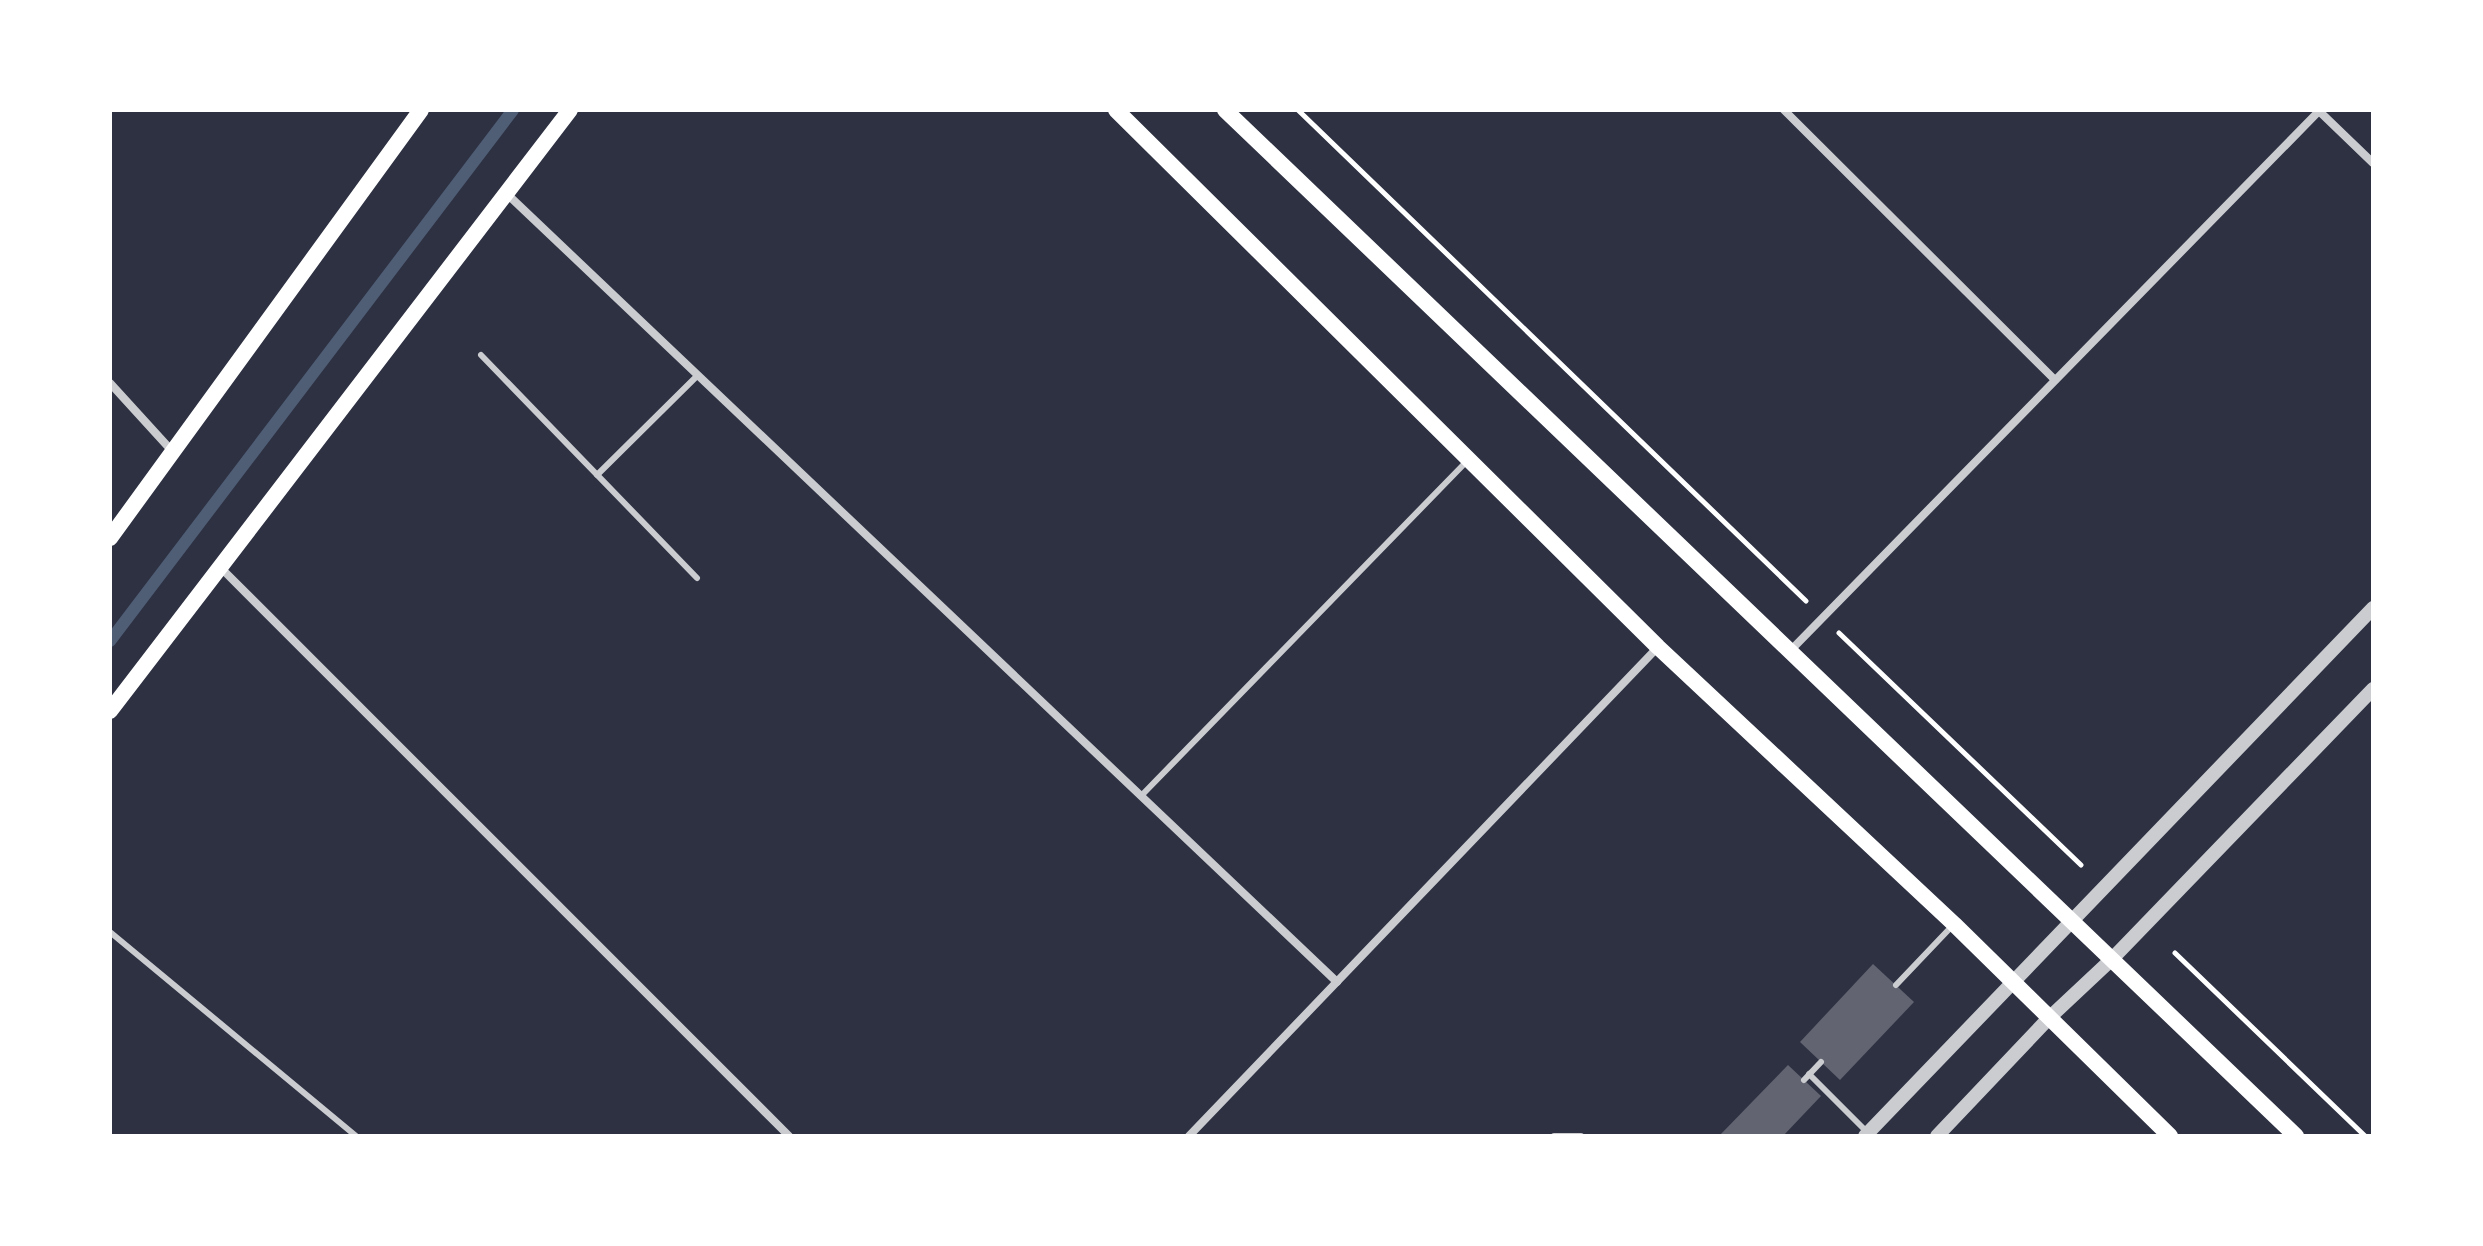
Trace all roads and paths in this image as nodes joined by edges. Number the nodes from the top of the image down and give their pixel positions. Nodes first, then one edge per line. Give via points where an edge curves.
1 (421, 110) edge
2 (570, 110) edge
3 (1116, 110) edge
4 (1225, 110) edge
5 (1298, 110) edge
6 (1784, 110) edge
7 (2318, 111) edge
8 (2373, 163) edge
9 (505, 192) junction
10 (481, 355) dead end
11 (698, 375) junction
12 (2055, 380) junction
13 (110, 383) edge
14 (173, 452) junction
15 (1468, 459) junction
16 (597, 475) junction
17 (110, 538) edge
18 (220, 567) junction
19 (697, 578) dead end
20 (2373, 608) edge
21 (1823, 617) junction
22 (1658, 647) junction
23 (1791, 650) junction
24 (2373, 689) edge
25 (110, 711) edge
26 (1141, 796) junction
27 (2081, 865) dead end
28 (2072, 921) junction
29 (1954, 924) junction
30 (110, 932) edge
31 (2175, 953) dead end
32 (2112, 959) junction
33 (2012, 981) junction
34 (1337, 982) junction
35 (1896, 985) dead end
36 (2049, 1018) junction
37 (1821, 1062) dead end
38 (1809, 1074) junction
39 (1804, 1080) dead end
40 (1866, 1134) edge
41 (356, 1136) edge
42 (789, 1136) edge
43 (1189, 1136) edge
44 (1554, 1136) edge
45 (1581, 1136) edge
46 (1937, 1136) edge
47 (2170, 1136) edge
48 (2296, 1136) edge
49 (2365, 1136) edge

1 - 14 main road
2 - 9 main road
3 - 15 main road
4 - 23 main road
5 - 21 path
6 - 12 street
7 - 8 street
7 - 12 street
9 - 11 street
9 - 18 main road
10 - 16 lane
11 - 16 lane
11 - 26 street
12 - 21 street
13 - 14 street
14 - 17 main road
15 - 22 main road
15 - 26 lane
16 - 19 lane
18 - 25 main road
18 - 42 street
20 - 28 street
21 - 23 street
21 - 27 path
22 - 29 main road
22 - 34 street
23 - 28 main road
24 - 32 street
26 - 34 street
28 - 32 main road
28 - 33 street
29 - 33 main road
29 - 35 lane
30 - 41 lane
31 - 49 path
32 - 36 street
32 - 48 main road
33 - 36 main road
33 - 40 street
34 - 43 street
36 - 46 street
36 - 47 main road
37 - 38 lane
38 - 39 lane
38 - 40 lane
44 - 45 lane

